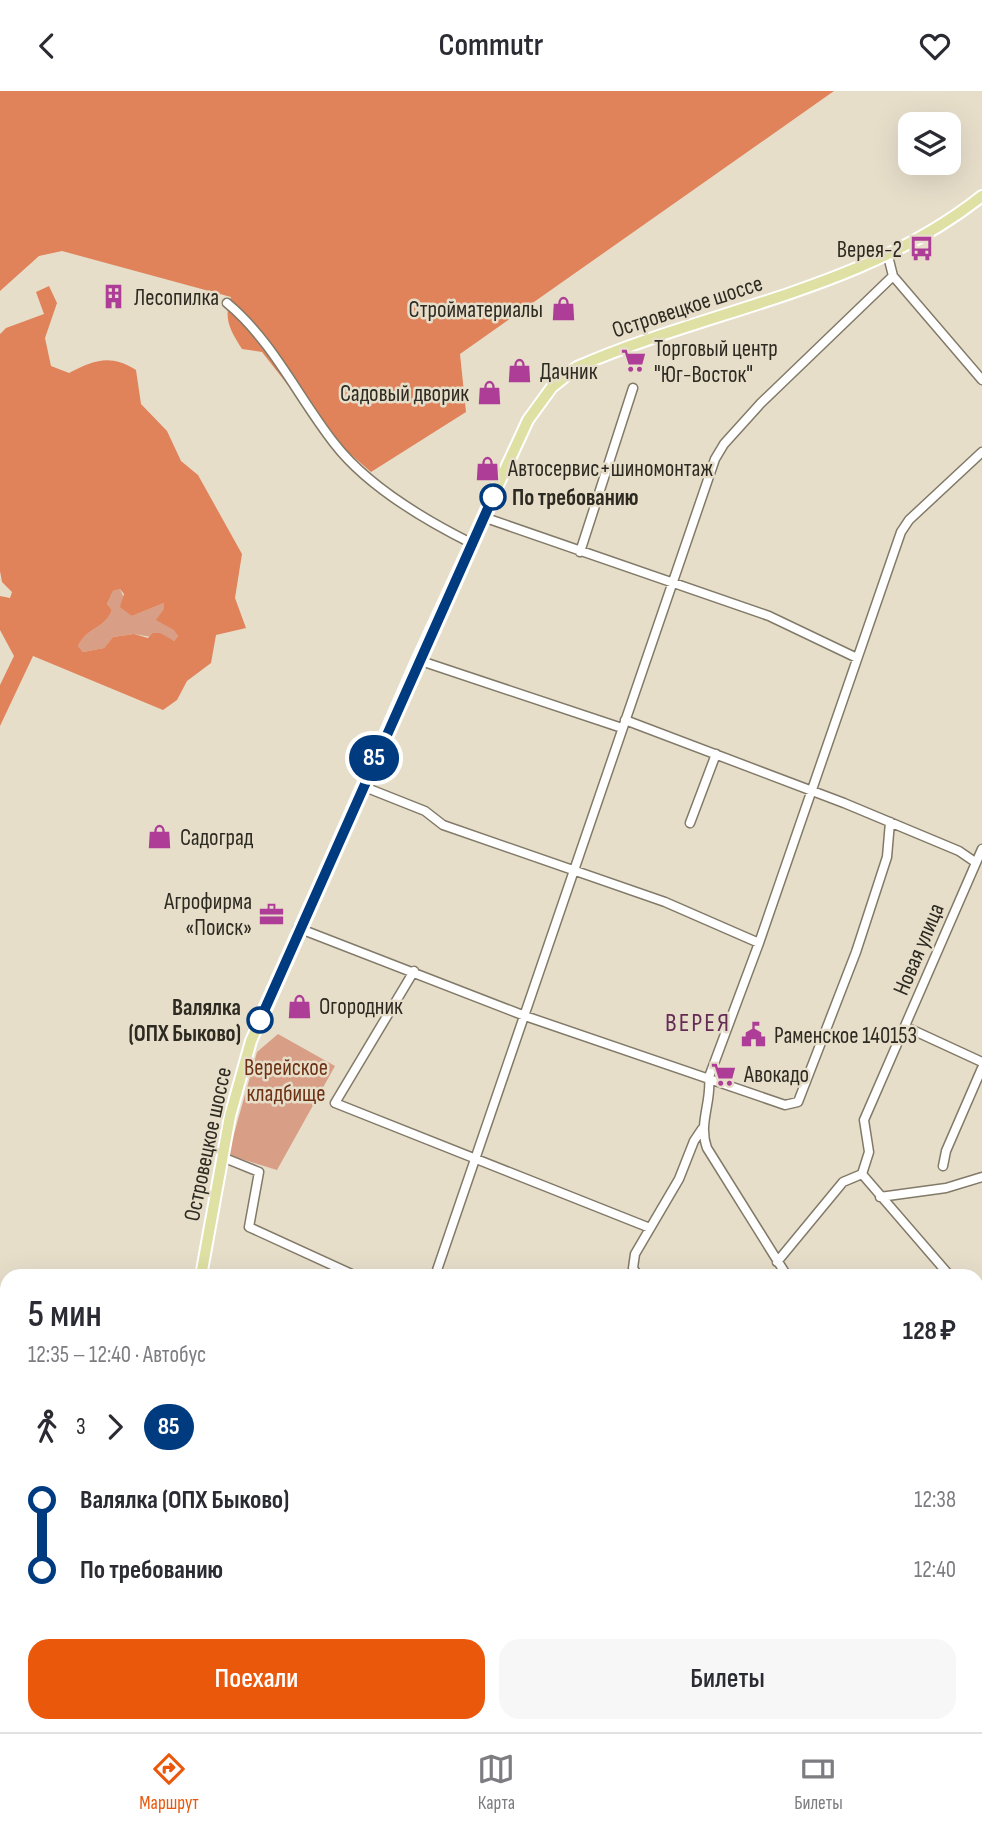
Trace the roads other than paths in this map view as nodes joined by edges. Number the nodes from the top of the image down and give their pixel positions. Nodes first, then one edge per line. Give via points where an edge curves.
1 (982, 196) edge
2 (888, 256) junction
3 (893, 276) junction
4 (227, 303) dead end
5 (982, 380) edge
6 (633, 388) dead end
7 (982, 452) edge
8 (483, 517) junction
9 (471, 543) junction
10 (580, 552) junction
11 (674, 585) junction
12 (857, 658) junction
13 (418, 660) junction
14 (623, 724) junction
15 (716, 754) junction
16 (362, 786) junction
17 (811, 791) junction
18 (690, 823) dead end
19 (890, 823) junction
20 (979, 856) edge
21 (574, 869) junction
22 (298, 928) junction
23 (759, 943) junction
24 (415, 971) junction
25 (525, 1016) junction
26 (906, 1027) junction
27 (982, 1062) edge
28 (982, 1068) edge
29 (709, 1077) junction
30 (702, 1129) junction
31 (222, 1157) junction
32 (477, 1160) junction
33 (943, 1166) dead end
34 (862, 1174) junction
35 (982, 1177) edge
36 (880, 1197) junction
37 (650, 1228) junction
38 (777, 1262) junction
39 (202, 1269) edge
40 (341, 1269) edge
41 (438, 1269) edge
42 (635, 1269) edge
43 (782, 1269) edge
44 (944, 1269) edge

1 - 2 main road, Островецкое шоссе via 949,222
2 - 3 street
2 - 8 main road, Островецкое шоссе via 577,367 552,387 528,420
3 - 5 street
3 - 11 street via 723,444
4 - 9 street via 249,321 354,467 442,529
6 - 10 street
7 - 12 street via 901,532
8 - 9 main road, Островецкое шоссе
8 - 10 street
9 - 13 main road, Островецкое шоссе
10 - 11 street
11 - 12 street via 769,616
11 - 14 street
12 - 17 street
13 - 14 street
13 - 16 main road, Островецкое шоссе
14 - 15 street
14 - 21 street
15 - 17 street
15 - 18 street
16 - 21 street via 425,811 443,825
16 - 22 main road, Островецкое шоссе
17 - 19 street
17 - 23 street
19 - 20 street
19 - 29 street via 887,857 856,952 798,1102 785,1105
20 - 26 street, Новая улица
21 - 23 street
21 - 25 street
22 - 24 street
22 - 31 main road, Островецкое шоссе via 251,1041
23 - 29 street
24 - 25 street
24 - 32 street via 335,1103
25 - 29 street
25 - 32 street
26 - 27 street
26 - 34 street, Новая улица via 863,1120 869,1152
28 - 33 street
29 - 30 street
30 - 37 street
30 - 38 street via 712,1156
31 - 39 main road, Островецкое шоссе
31 - 40 street via 259,1172 248,1227
32 - 37 street
32 - 41 street
34 - 36 street
34 - 38 street via 843,1182
35 - 36 street via 946,1188
36 - 44 street
37 - 42 street via 635,1254
38 - 43 street

